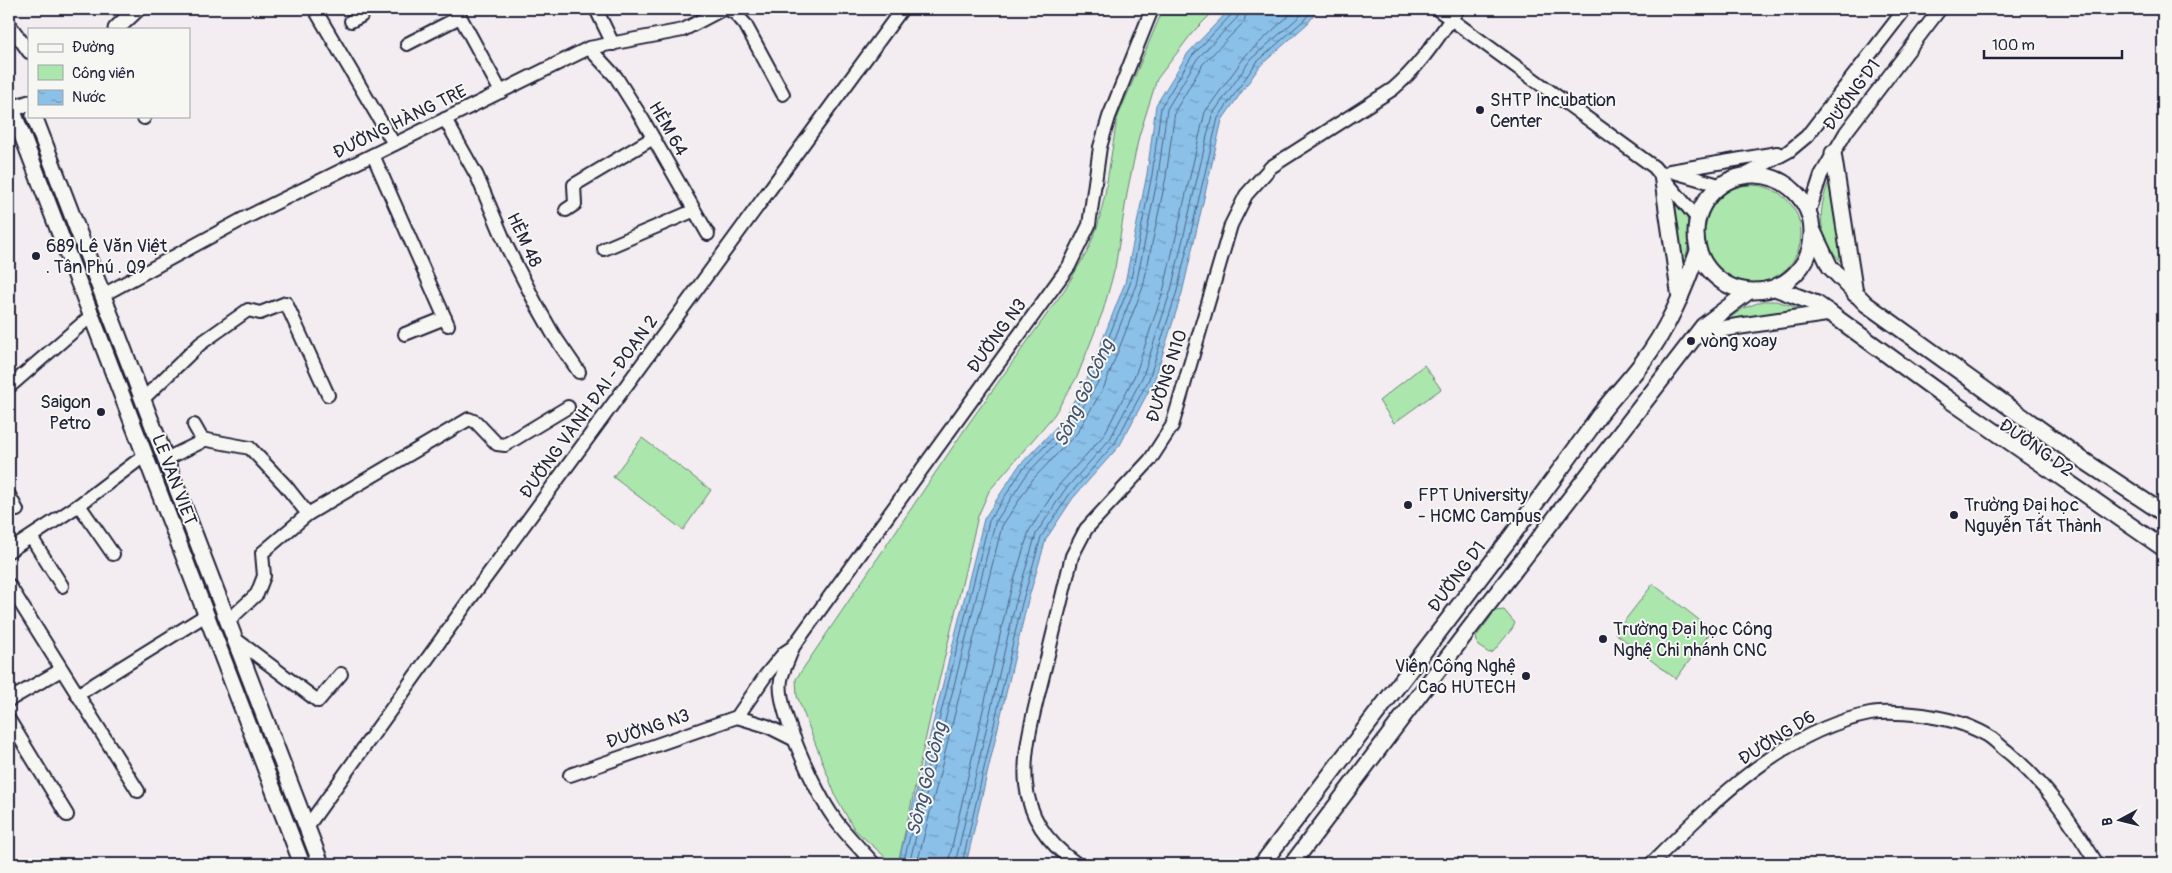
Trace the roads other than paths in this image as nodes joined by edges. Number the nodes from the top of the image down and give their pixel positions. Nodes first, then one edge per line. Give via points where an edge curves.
1 (137, 9) edge
2 (358, 9) edge
3 (596, 9) edge
4 (723, 9) edge
5 (727, 9) edge
6 (902, 9) edge
7 (1152, 9) edge
8 (1437, 9) edge
9 (1905, 9) edge
10 (1940, 9) edge
11 (457, 11) edge
12 (317, 13) dead end
13 (1454, 14) edge
14 (351, 21) dead end
15 (9, 24) edge
16 (117, 28) edge
17 (407, 44) dead end
18 (612, 44) junction
19 (589, 48) junction
20 (28, 51) edge
21 (501, 92) junction
22 (782, 94) dead end
23 (28, 103) edge
24 (10, 110) edge
25 (35, 118) edge
26 (445, 119) junction
27 (653, 138) junction
28 (394, 144) junction
29 (1789, 151) junction
30 (1833, 153) junction
31 (373, 154) junction
32 (1662, 171) junction
33 (1745, 175) junction
34 (1719, 185) junction
35 (566, 210) dead end
36 (693, 211) junction
37 (1809, 212) junction
38 (1697, 218) junction
39 (1813, 231) junction
40 (708, 234) dead end
41 (604, 249) dead end
42 (1698, 251) junction
43 (1775, 288) junction
44 (1748, 292) junction
45 (1855, 294) junction
46 (103, 295) junction
47 (1681, 299) junction
48 (1830, 313) junction
49 (91, 316) junction
50 (1713, 318) junction
51 (405, 334) dead end
52 (1701, 338) junction
53 (579, 372) dead end
54 (9, 387) edge
55 (328, 395) dead end
56 (143, 399) junction
57 (568, 407) dead end
58 (194, 425) dead end
59 (202, 439) junction
60 (2066, 447) junction
61 (145, 455) junction
62 (166, 459) junction
63 (1594, 466) junction
64 (9, 495) edge
65 (2163, 502) edge
66 (80, 505) junction
67 (18, 510) dead end
68 (2163, 513) edge
69 (308, 514) junction
70 (31, 537) junction
71 (2163, 547) edge
72 (9, 551) edge
73 (114, 554) dead end
74 (9, 585) edge
75 (62, 586) dead end
76 (206, 615) junction
77 (228, 621) junction
78 (234, 638) junction
79 (793, 647) junction
80 (61, 670) junction
81 (342, 674) dead end
82 (1403, 679) junction
83 (1421, 693) junction
84 (77, 695) junction
85 (9, 700) edge
86 (737, 717) junction
87 (9, 720) edge
88 (1395, 728) junction
89 (795, 740) junction
90 (570, 774) dead end
91 (138, 791) dead end
92 (67, 815) dead end
93 (307, 827) junction
94 (1272, 851) junction
95 (302, 864) edge
96 (321, 864) edge
97 (874, 864) edge
98 (1077, 864) edge
99 (1254, 864) edge
100 (1262, 864) edge
101 (1292, 864) edge
102 (1302, 864) edge
103 (1651, 864) edge
104 (2097, 864) edge

1 - 16 main road
2 - 14 street via 362,16
3 - 18 street
4 - 18 street, ĐƯỜNG HÀNG TRE via 683,30
5 - 22 street via 745,24
6 - 93 street, ĐƯỜNG VÀNH ĐAI - ĐOẠN 2
7 - 79 street, ĐƯỜNG N3 via 1108,117 1100,147 1089,224 1069,266
8 - 13 street
9 - 29 street, ĐƯỜNG D1 via 1813,129
10 - 30 street, ĐƯỜNG D1
11 - 17 street
11 - 21 street
12 - 28 street
13 - 32 street
13 - 98 street, ĐƯỜNG N10 via 1408,76 1393,89 1271,167 1246,195 1231,225 1172,426 1150,460 1086,529 1072,556 1026,747 1025,781 1037,822 1062,854
15 - 20 street
18 - 19 street, ĐƯỜNG HÀNG TRE
19 - 21 street, ĐƯỜNG HÀNG TRE
19 - 27 street, HẺM 64 via 616,77
21 - 26 street, ĐƯỜNG HÀNG TRE
23 - 24 main road
24 - 49 main road, LE VAN VIET
25 - 46 main road, LE VAN VIET
26 - 28 street, ĐƯỜNG HÀNG TRE
26 - 53 street, HẺM 48 via 477,176 536,304
27 - 35 street via 574,185 575,204
27 - 36 street, HẺM 64
28 - 31 street, ĐƯỜNG HÀNG TRE
29 - 32 street
29 - 33 street, ĐƯỜNG D1
30 - 37 street, ĐƯỜNG D1 via 1821,175
30 - 45 main road
31 - 46 street, ĐƯỜNG HÀNG TRE via 243,219
31 - 51 street via 447,321
32 - 34 street
32 - 38 street
32 - 47 main road
33 - 34 main road
33 - 37 main road via 1761,174 1790,186
34 - 38 main road
36 - 40 street, HẺM 64
36 - 41 street
37 - 39 main road
38 - 42 main road
39 - 43 main road via 1803,266 1791,279
39 - 45 main road, ĐƯỜNG D2 via 1830,267
42 - 44 main road via 1717,279
42 - 47 main road, ĐƯỜNG D1
43 - 44 main road
43 - 48 main road, ĐƯỜNG D2 via 1817,304
44 - 50 main road
45 - 60 main road, ĐƯỜNG D2
46 - 49 main road
46 - 56 main road, LE VAN VIET
47 - 82 main road, ĐƯỜNG D1 via 1642,364 1598,415
48 - 52 main road via 1714,330
48 - 71 main road, ĐƯỜNG D2 via 1948,399
49 - 54 street
49 - 61 main road, LE VAN VIET
50 - 52 main road
50 - 63 main road via 1702,326
52 - 63 main road via 1607,460
55 - 56 street via 286,303 260,313 248,310 200,344
56 - 62 main road, LE VAN VIET
57 - 69 street via 505,445 497,444 469,419
58 - 59 street
59 - 62 street
59 - 69 street via 250,448
60 - 65 main road, ĐƯỜNG D2 via 2082,449
60 - 68 main road, ĐƯỜNG D2
61 - 66 street
61 - 76 main road, LE VAN VIET
62 - 77 main road, LE VAN VIET
63 - 83 main road
64 - 67 street
66 - 70 street
66 - 73 street
69 - 77 street via 262,553 264,576 257,594
70 - 72 street
70 - 75 street
74 - 80 street
76 - 84 street
76 - 95 main road, LE VAN VIET
77 - 78 main road, LE VAN VIET
78 - 81 street via 318,701
78 - 93 main road, LE VAN VIET
79 - 86 street, ĐƯỜNG N3 via 766,675
79 - 89 street, ĐƯỜNG N3 via 781,680 782,698
80 - 84 street
80 - 85 street
82 - 83 main road
82 - 94 main road, ĐƯỜNG D1
83 - 88 main road
84 - 91 street
86 - 89 street
86 - 90 street, ĐƯỜNG N3
87 - 92 street
88 - 101 main road
88 - 102 main road via 1394,743
89 - 97 street, ĐƯỜNG N3 via 833,818
93 - 96 main road, LE VAN VIET
94 - 99 main road, ĐƯỜNG D1 via 1261,855
94 - 100 main road, ĐƯỜNG D1
103 - 104 street, ĐƯỜNG D6 via 1750,773 1796,743 1830,726 1871,714 1908,713 1954,720 1989,736 2026,768 2062,808

